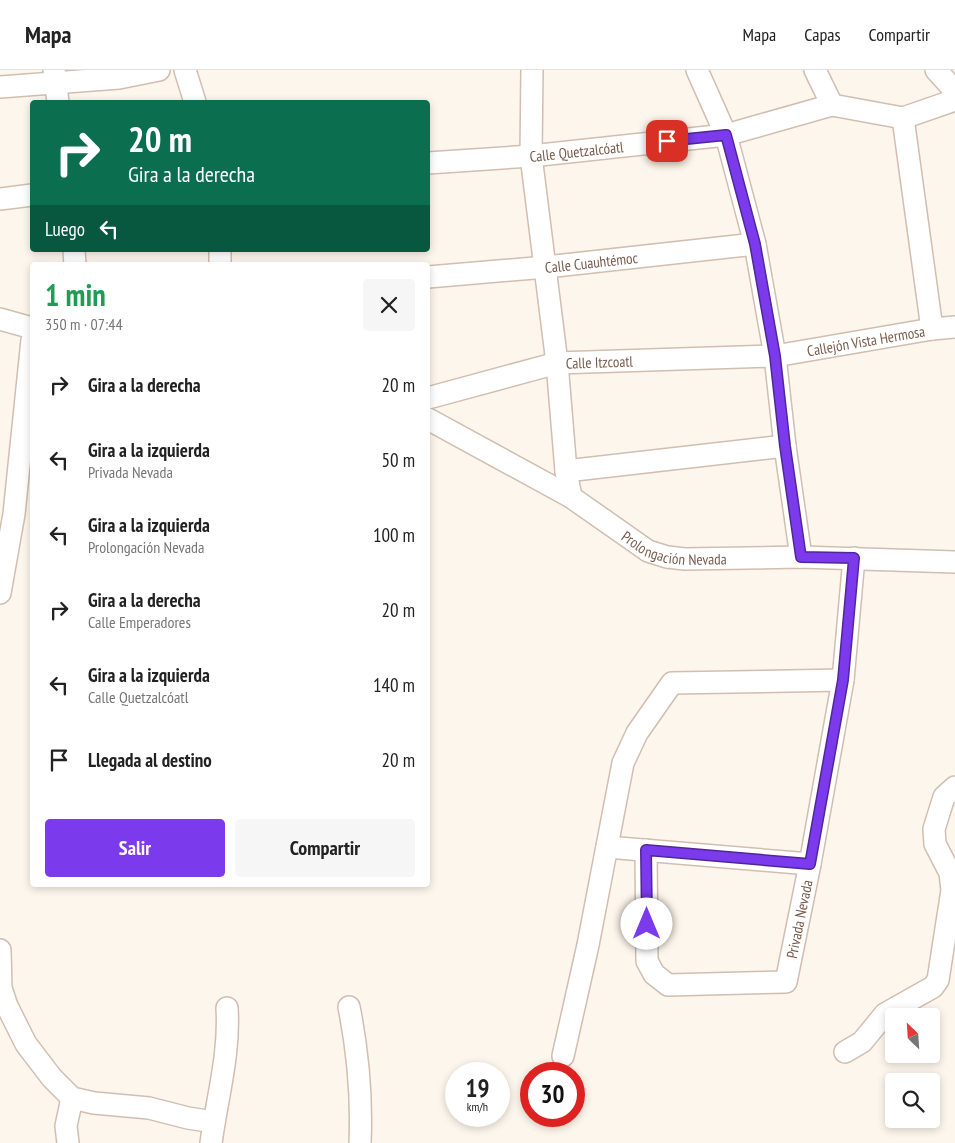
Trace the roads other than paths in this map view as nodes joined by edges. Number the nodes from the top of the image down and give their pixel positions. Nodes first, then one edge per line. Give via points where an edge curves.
1 (159, 70) edge
2 (185, 70) edge
3 (532, 70) edge
4 (697, 70) edge
5 (815, 70) edge
6 (936, 70) edge
7 (56, 85) edge
8 (0, 87) edge
9 (955, 91) edge
10 (193, 100) edge
11 (955, 100) edge
12 (832, 105) junction
13 (903, 118) junction
14 (726, 135) junction
15 (531, 156) junction
16 (430, 163) edge
17 (30, 195) edge
18 (0, 199) edge
19 (755, 244) junction
20 (546, 267) junction
21 (430, 277) edge
22 (0, 318) edge
23 (30, 327) edge
24 (955, 327) edge
25 (932, 329) junction
26 (775, 356) junction
27 (30, 359) edge
28 (557, 363) junction
29 (430, 397) edge
30 (430, 420) edge
31 (785, 446) junction
32 (566, 471) junction
33 (571, 497) junction
34 (801, 557) junction
35 (854, 558) junction
36 (955, 562) edge
37 (0, 593) edge
38 (843, 680) junction
39 (955, 787) edge
40 (607, 847) junction
41 (646, 850) junction
42 (810, 864) junction
43 (0, 950) edge
44 (349, 1007) dead end
45 (227, 1008) dead end
46 (845, 1052) dead end
47 (563, 1056) dead end
48 (72, 1098) junction
49 (214, 1122) junction
50 (68, 1143) edge
51 (212, 1143) edge
52 (360, 1143) edge

1 - 7 street
2 - 10 street
3 - 15 street
4 - 14 street
5 - 12 street
6 - 9 street
7 - 8 street
11 - 13 street
12 - 13 street
12 - 14 street, Calle Quetzalcóatl
13 - 25 street
14 - 15 street, Calle Quetzalcóatl
14 - 19 street
15 - 16 street, Calle Quetzalcóatl
15 - 20 street
17 - 18 street
19 - 20 street, Calle Cuauhtémoc
19 - 26 street
20 - 21 street, Calle Cuauhtémoc
20 - 28 street
22 - 23 street
24 - 25 street, Callejón Vista Hermosa
25 - 26 street, Callejón Vista Hermosa
26 - 28 street, Calle Itzcoatl
26 - 31 street
27 - 37 street via 14,514
28 - 29 street, Calle Itzcoatl
28 - 32 street
30 - 33 street, Prolongación Nevada
31 - 32 street
31 - 34 street
32 - 33 street
33 - 34 street, Prolongación Nevada via 648,551 667,557
34 - 35 street, Prolongación Nevada
35 - 36 street, Prolongación Nevada
35 - 38 street, Privada Nevada
38 - 40 street via 672,683 637,733 623,763
38 - 42 street, Privada Nevada
39 - 46 street via 944,797 934,829 935,844 950,873 952,890 938,980 933,987 886,1014 862,1042
40 - 41 street
40 - 47 street
41 - 42 street
41 - 42 street, Privada Nevada via 647,961 654,974 668,984 786,982
43 - 48 street via 1,988 7,1006 26,1044
44 - 52 street via 360,1085
45 - 49 street via 227,1056
48 - 49 street via 94,1104 149,1108
48 - 50 street via 66,1126
49 - 51 street

